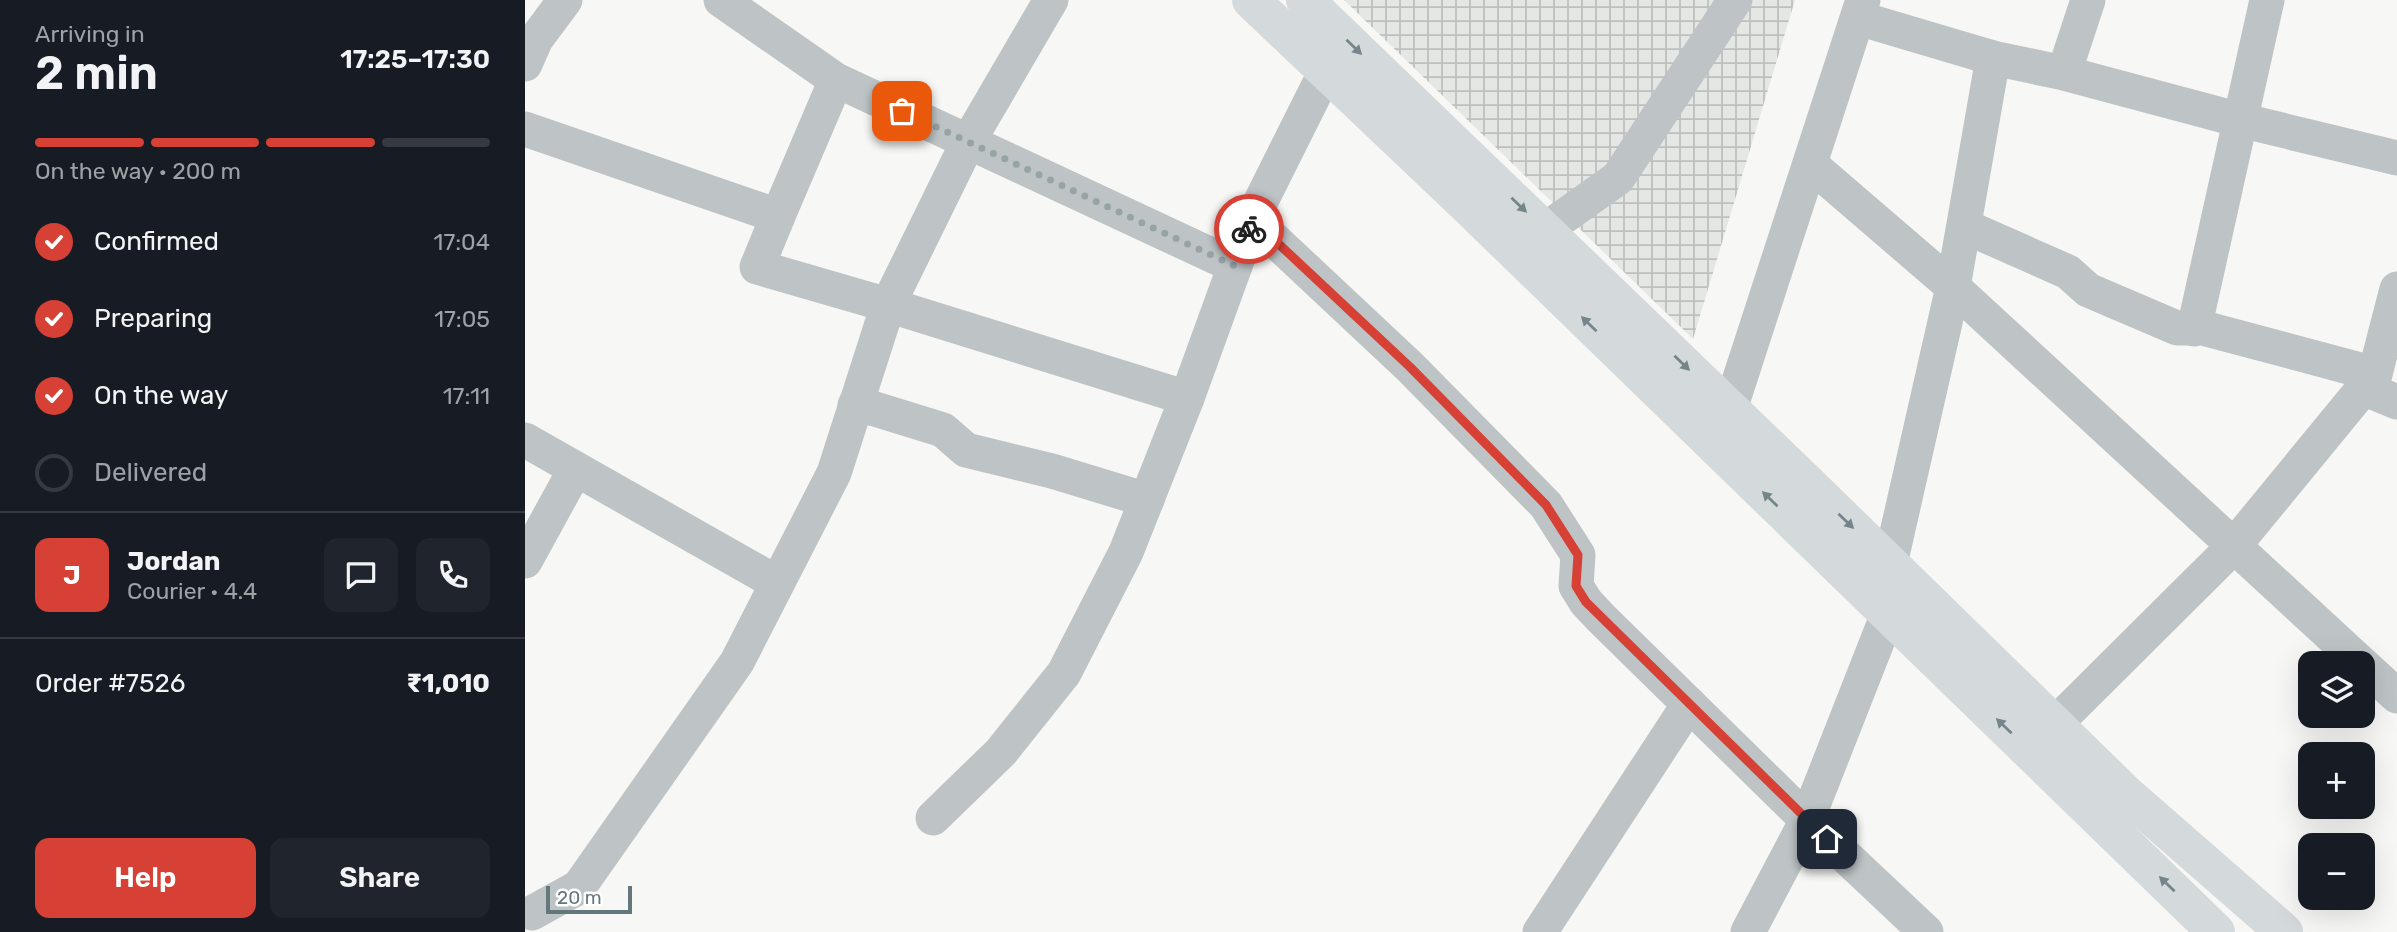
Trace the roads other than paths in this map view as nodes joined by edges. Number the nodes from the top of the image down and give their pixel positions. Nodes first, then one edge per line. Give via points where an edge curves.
1 (565, 0) edge
2 (721, 0) edge
3 (1052, 0) edge
4 (1251, 0) edge
5 (1305, 0) edge
6 (1735, 0) edge
7 (2088, 0) edge
8 (2267, 0) edge
9 (1861, 9) edge
10 (1993, 58) junction
11 (525, 64) edge
12 (1326, 71) junction
13 (2064, 73) junction
14 (836, 80) junction
15 (2240, 120) junction
16 (525, 129) edge
17 (968, 142) junction
18 (2397, 158) edge
19 (1810, 164) junction
20 (778, 216) junction
21 (1252, 219) junction
22 (1963, 226) junction
23 (1545, 230) junction
24 (1235, 266) junction
25 (1953, 287) junction
26 (2397, 289) edge
27 (888, 305) junction
28 (2193, 329) junction
29 (2369, 381) junction
30 (1187, 398) junction
31 (2397, 402) edge
32 (855, 405) junction
33 (1730, 409) junction
34 (525, 440) edge
35 (575, 470) junction
36 (1147, 500) junction
37 (2233, 547) junction
38 (525, 561) edge
39 (1890, 564) junction
40 (777, 583) junction
41 (1888, 614) junction
42 (2348, 651) edge
43 (2375, 675) edge
44 (2396, 693) edge
45 (1689, 704) junction
46 (2055, 724) junction
47 (933, 818) dead end
48 (1807, 820) junction
49 (535, 917) edge
50 (1540, 932) edge
51 (1748, 932) edge
52 (1926, 932) edge
53 (2216, 932) edge
54 (2284, 932) edge

1 - 11 street via 536,39
2 - 14 street
3 - 17 street
4 - 12 highway
5 -> 23 highway
6 - 23 street via 1618,178
7 - 13 street
8 - 15 street
9 - 10 street
9 - 19 street
10 - 13 street
10 - 22 street
12 - 21 street
41 -> 12 highway
13 - 15 street
14 - 17 street
14 - 20 street
15 - 18 street
15 - 28 street
16 - 20 street
17 - 24 street
17 - 27 street
19 - 25 street
19 - 33 street
20 - 27 street via 757,267
21 - 24 street
21 - 45 street via 1410,367 1546,505 1578,555 1576,586 1586,602
22 - 25 street
22 - 28 street via 2068,272 2088,290 2177,328
23 -> 33 highway
24 - 30 street
25 - 37 street
25 - 39 street
26 - 29 street
27 - 30 street
27 - 32 street
28 - 29 street via 2203,328
29 - 31 street
29 - 37 street
30 - 36 street
32 - 36 street via 943,430 966,450
32 - 40 street via 834,473
33 -> 39 highway
34 - 35 street
35 - 38 street
35 - 40 street
36 - 47 street via 1126,552 1064,673 1001,752
37 - 42 street
37 - 46 street
39 - 46 highway
40 - 49 street via 737,662 579,887
41 - 48 street
53 -> 41 highway
43 - 44 street
45 - 48 street
45 - 50 street
46 - 54 highway via 2126,794
48 - 51 street
48 - 52 street

